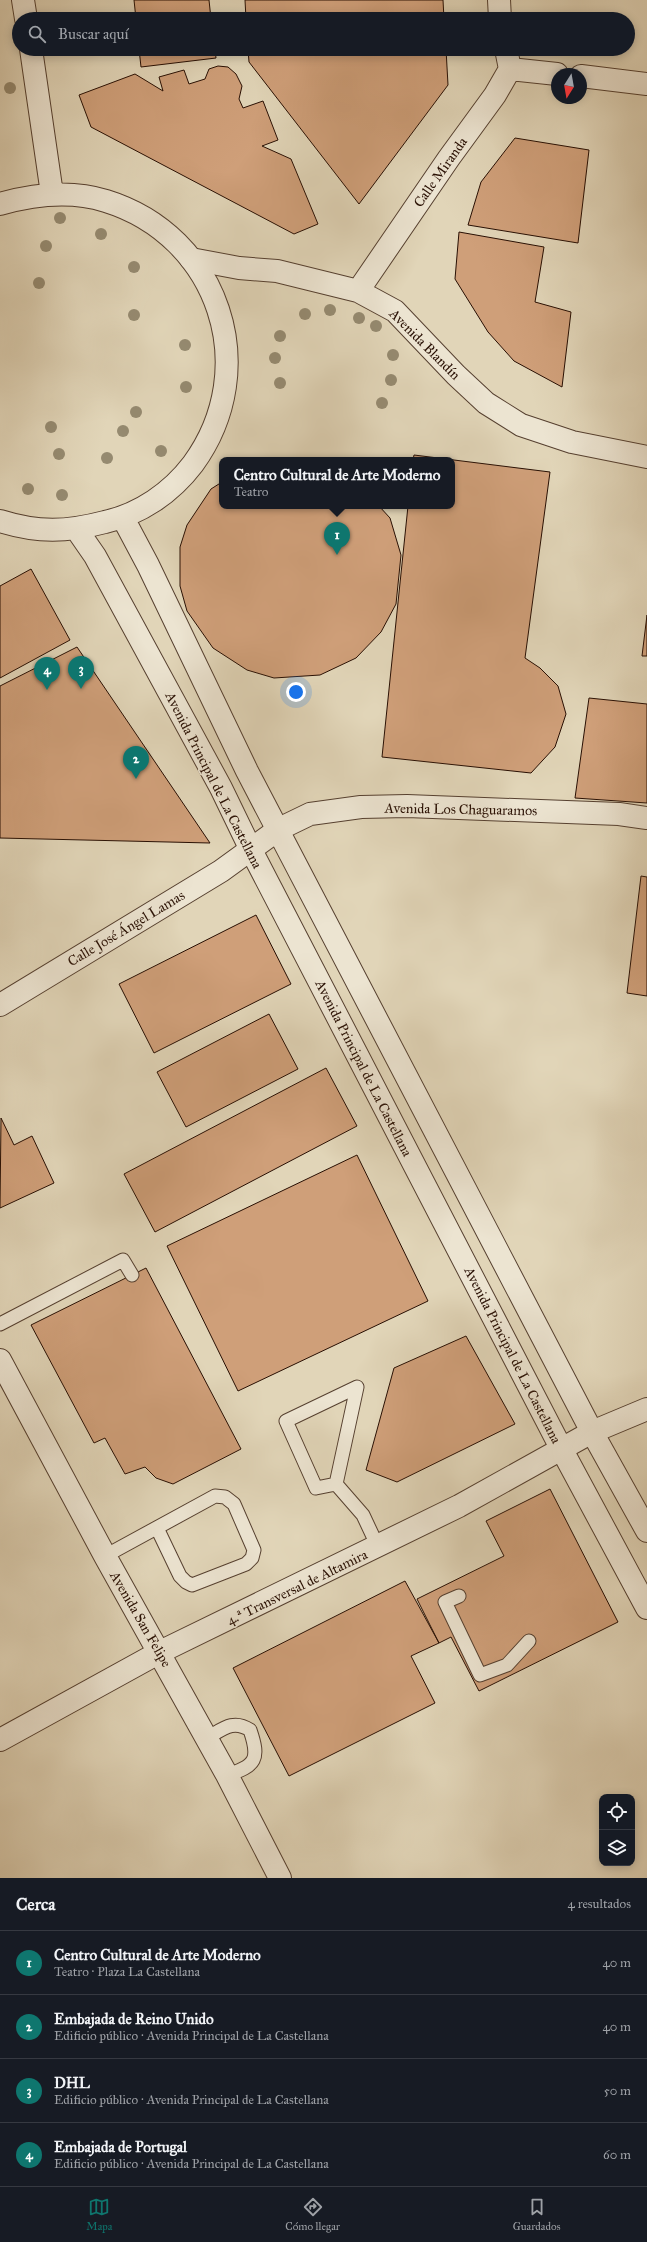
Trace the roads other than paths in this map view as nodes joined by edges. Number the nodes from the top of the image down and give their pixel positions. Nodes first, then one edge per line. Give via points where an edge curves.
1 (24, 0) edge
2 (499, 0) edge
3 (25, 12) edge
4 (500, 12) edge
5 (32, 56) edge
6 (508, 59) edge
7 (551, 72) edge
8 (587, 77) edge
9 (647, 84) edge
10 (52, 194) junction
11 (0, 203) edge
12 (191, 259) junction
13 (358, 291) junction
14 (647, 457) edge
15 (123, 518) junction
16 (0, 521) edge
17 (77, 530) junction
18 (647, 818) edge
19 (279, 829) junction
20 (251, 850) junction
21 (0, 1005) edge
22 (132, 1275) dead end
23 (0, 1324) edge
24 (0, 1360) edge
25 (647, 1409) edge
26 (592, 1432) junction
27 (562, 1450) junction
28 (336, 1484) junction
29 (157, 1528) junction
30 (647, 1531) edge
31 (378, 1547) junction
32 (105, 1556) junction
33 (459, 1596) dead end
34 (647, 1608) edge
35 (529, 1641) dead end
36 (160, 1652) junction
37 (207, 1738) junction
38 (0, 1740) edge
39 (227, 1775) junction
40 (280, 1878) edge

1 - 3 street
2 - 4 street
5 - 10 street
6 - 7 street
6 - 13 street, Calle Miranda via 495,95 448,158
8 - 9 street
10 - 11 street
10 - 12 street via 79,195 105,200 130,210 153,223 181,246
12 - 13 street, Avenida Blandín via 239,268 277,271
12 - 15 street via 206,280 224,329 227,354 222,405 214,430 186,473 146,506
13 - 14 street, Avenida Blandín via 395,311 486,403 521,425 572,442
15 - 17 street
15 - 19 street via 247,771
16 - 17 street via 38,529
17 - 20 street, Avenida Principal de La Castellana via 95,556 218,781
18 - 19 street, Avenida Los Chaguaramos via 619,814 485,808 361,807 310,814
19 - 20 street, Avenida Los Chaguaramos
19 - 26 street
20 - 21 street, Calle José Ángel Lamas
20 - 27 street, Avenida Principal de La Castellana
22 - 23 lane via 123,1260
24 - 32 street, Avenida San Felipe
25 - 26 street, 4.ª Transversal de Altamira
26 - 27 street, 4.ª Transversal de Altamira
26 - 30 street
27 - 31 street, 4.ª Transversal de Altamira
27 - 34 street, Avenida Principal de La Castellana
28 - 28 lane via 354,1402 357,1387 286,1420 316,1488
28 - 31 lane via 363,1515
29 - 29 lane via 215,1496 225,1497 234,1504 254,1550 252,1558 246,1564 192,1585 180,1576
29 - 32 lane
31 - 36 street, 4.ª Transversal de Altamira
32 - 36 street, Avenida San Felipe
33 - 35 lane via 445,1602 480,1675 507,1665
36 - 37 street, Avenida San Felipe
36 - 38 street, 4.ª Transversal de Altamira
37 - 39 street, Avenida San Felipe
37 - 39 lane via 231,1725 242,1724 250,1730 254,1743 254,1760 247,1768
39 - 40 street, Avenida San Felipe

